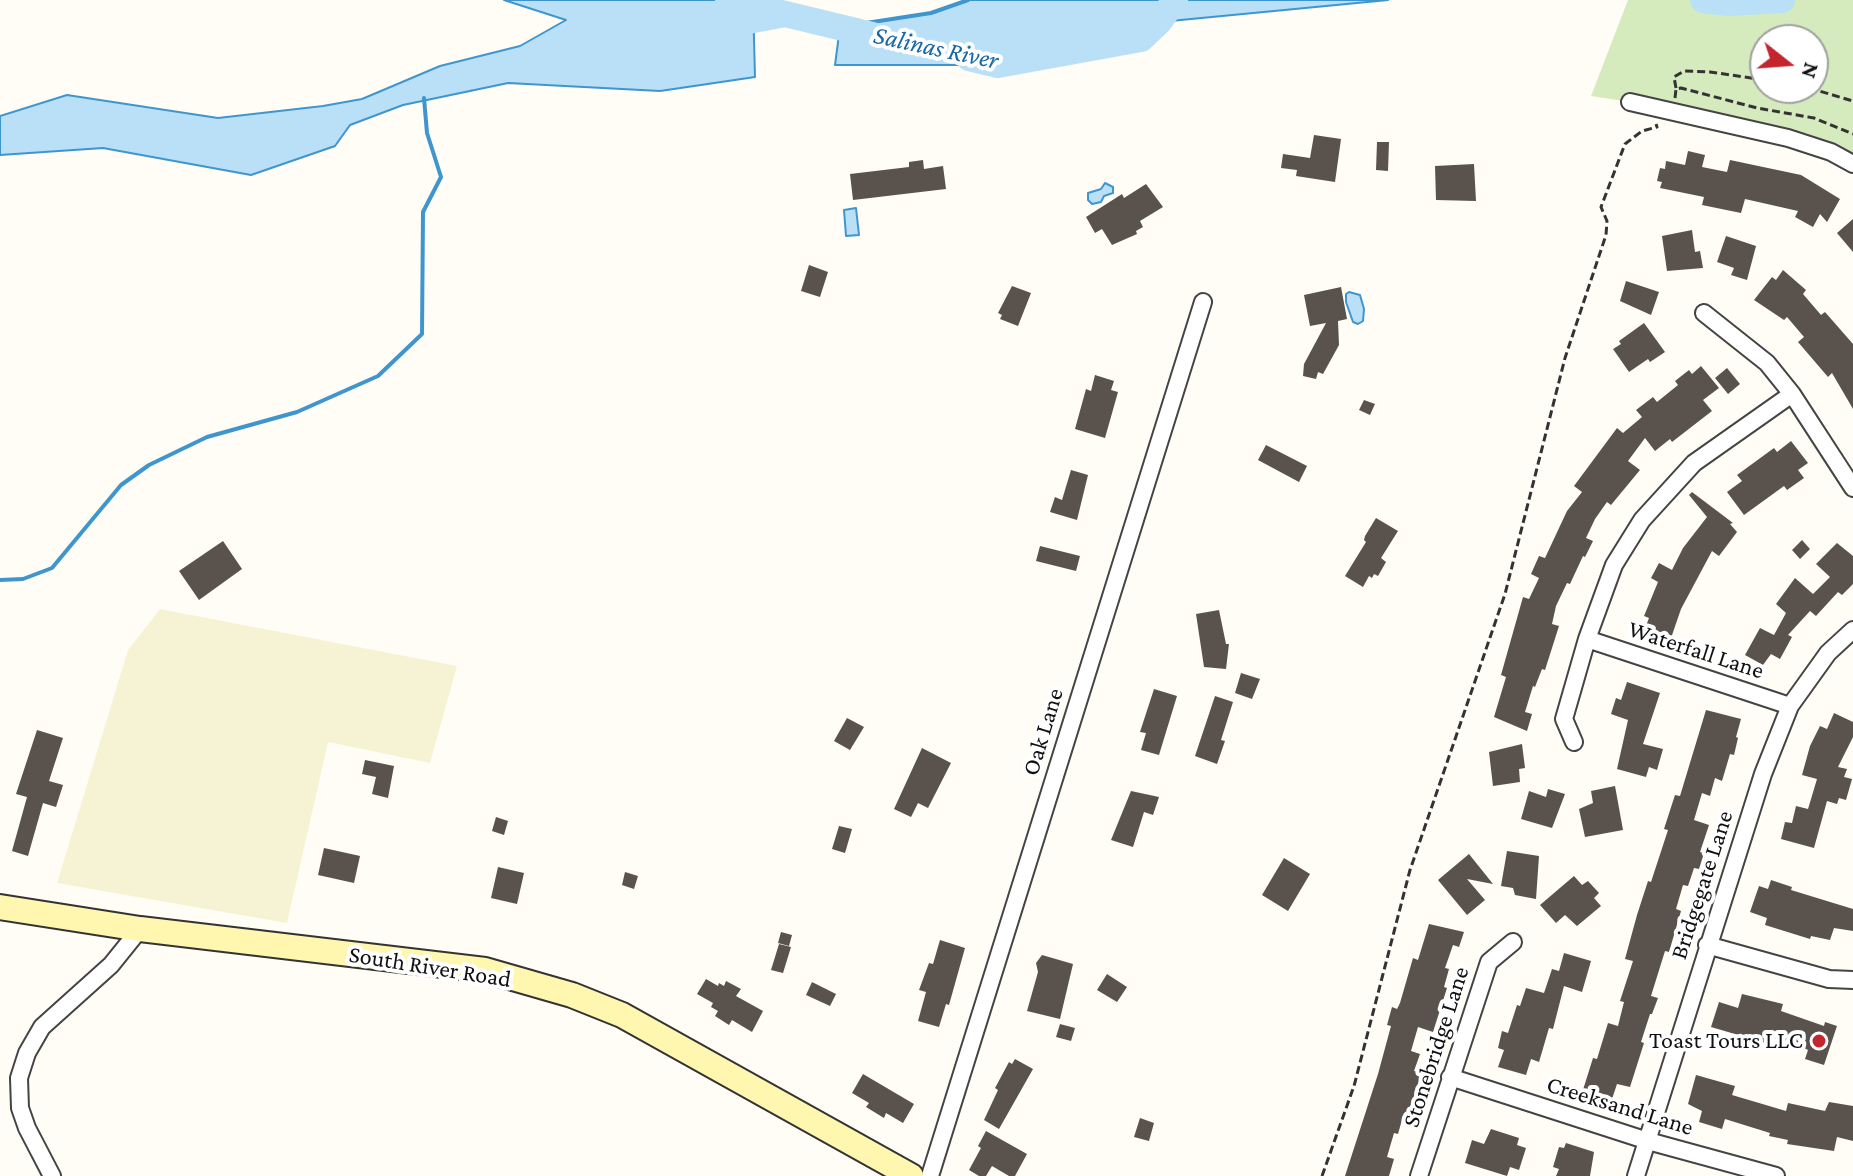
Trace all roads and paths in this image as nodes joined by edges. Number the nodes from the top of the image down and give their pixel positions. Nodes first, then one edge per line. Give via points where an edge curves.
1 (1749, 78) edge
2 (1676, 89) junction
3 (1829, 94) edge
4 (1853, 101) edge
5 (1630, 102) dead end
6 (1652, 107) junction
7 (1853, 134) edge
8 (1853, 164) edge
9 (1203, 302) dead end
10 (1704, 313) dead end
11 (1792, 394) junction
12 (1853, 488) edge
13 (1853, 630) edge
14 (1587, 639) junction
15 (1790, 706) junction
16 (1574, 742) dead end
17 (0, 907) edge
18 (140, 929) junction
19 (1513, 942) dead end
20 (1707, 945) junction
21 (1853, 980) edge
22 (1450, 1077) junction
23 (1648, 1141) junction
24 (52, 1176) edge
25 (911, 1176) edge
26 (930, 1176) edge
27 (1322, 1176) edge
28 (1419, 1176) edge
29 (1636, 1176) edge
30 (1776, 1176) edge

1 - 2 path via 1684,71 1674,77
2 - 6 path via 1675,98
2 - 7 path via 1814,118
3 - 4 path
5 - 6 street
6 - 8 street via 1788,138
6 - 27 path via 1657,127 1625,144 1601,207 1606,235 1565,358 1505,594 1410,870 1354,1086
9 - 26 street, Oak Lane
10 - 11 street via 1767,363
11 - 12 street
11 - 14 street via 1694,463 1642,520 1614,565
13 - 15 street, Bridgegate Lane via 1828,653
14 - 15 street, Waterfall Lane
14 - 16 street via 1564,719
15 - 20 street, Bridgegate Lane
17 - 18 main road, South River Road
18 - 24 street via 111,965 42,1027 27,1053 19,1078 20,1108
18 - 25 main road, South River Road via 485,970 572,995 622,1015
19 - 22 street, Stonebridge Lane via 1489,962
20 - 21 street via 1829,979
20 - 23 street, Bridgegate Lane
22 - 23 street, Creeksand Lane
22 - 28 street, Stonebridge Lane
23 - 29 street, Bridgegate Lane
23 - 30 street, Creeksand Lane

